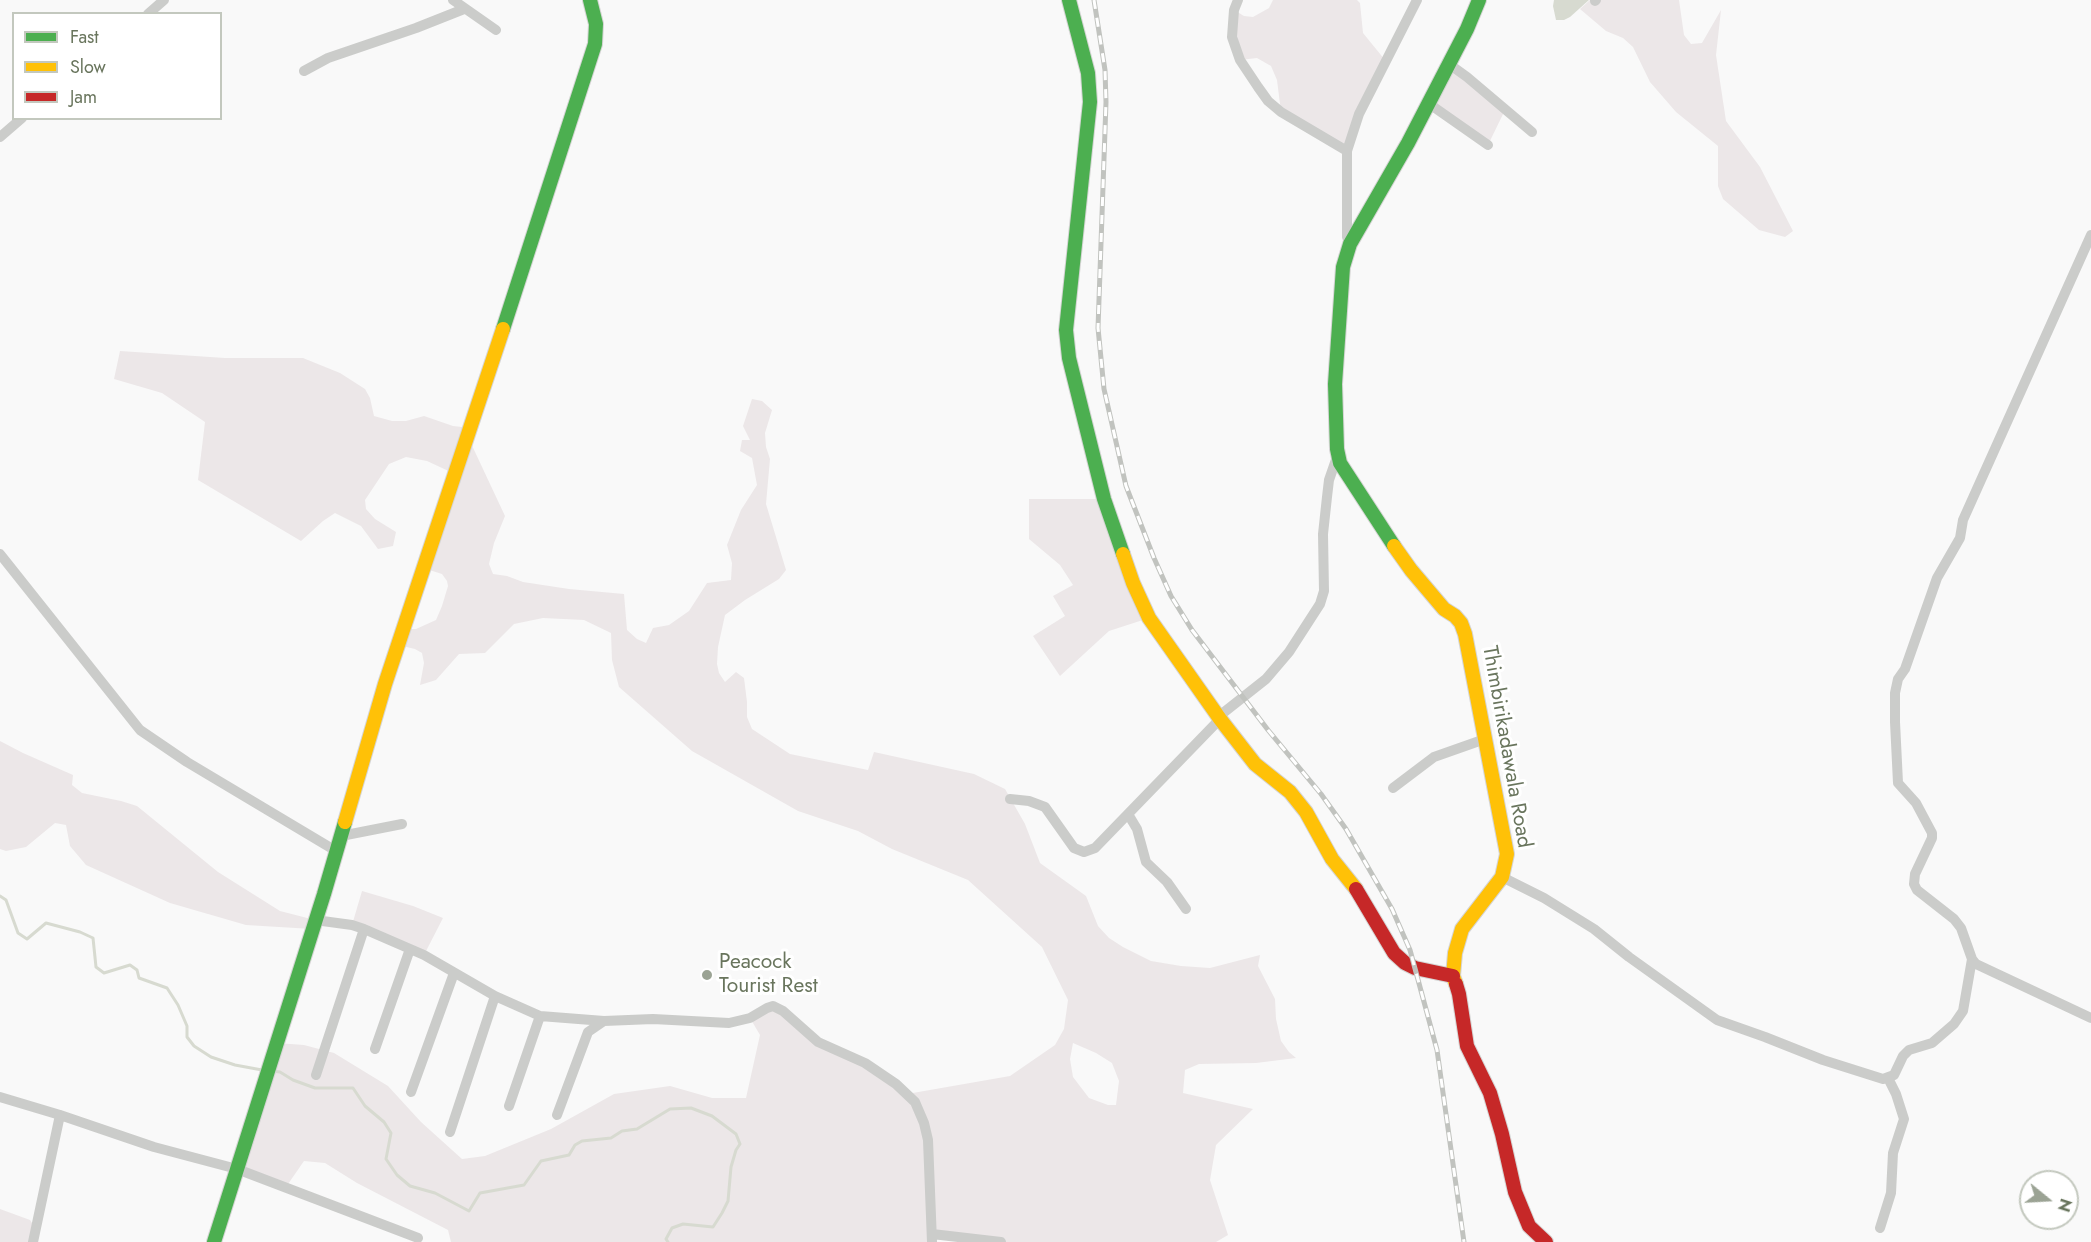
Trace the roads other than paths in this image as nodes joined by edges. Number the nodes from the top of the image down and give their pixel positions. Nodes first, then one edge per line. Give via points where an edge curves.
1 (164, 0) edge
2 (453, 0) edge
3 (590, 0) edge
4 (1069, 0) edge
5 (1238, 0) edge
6 (1417, 0) edge
7 (1479, 0) edge
8 (464, 9) junction
9 (150, 12) edge
10 (496, 30) dead end
11 (1449, 64) junction
12 (304, 70) dead end
13 (1428, 104) junction
14 (20, 120) edge
15 (1532, 132) dead end
16 (0, 137) edge
17 (1488, 145) dead end
18 (1347, 151) junction
19 (2091, 235) edge
20 (1349, 241) junction
21 (1338, 454) junction
22 (0, 554) edge
23 (1219, 718) junction
24 (1485, 739) junction
25 (1393, 788) dead end
26 (1010, 799) dead end
27 (1128, 814) junction
28 (402, 824) dead end
29 (340, 836) junction
30 (336, 851) junction
31 (1502, 877) junction
32 (1186, 909) dead end
33 (315, 920) junction
34 (364, 929) junction
35 (410, 949) junction
36 (1972, 959) junction
37 (454, 973) junction
38 (1454, 976) junction
39 (495, 996) junction
40 (540, 1016) junction
41 (2091, 1017) edge
42 (604, 1021) junction
43 (375, 1049) dead end
44 (316, 1075) dead end
45 (1888, 1078) junction
46 (411, 1092) dead end
47 (0, 1097) edge
48 (508, 1106) dead end
49 (60, 1115) junction
50 (557, 1115) dead end
51 (450, 1132) dead end
52 (237, 1169) junction
53 (1880, 1228) dead end
54 (418, 1238) dead end
55 (932, 1238) edge
56 (33, 1242) edge
57 (214, 1242) edge
58 (1001, 1242) edge
59 (1546, 1242) edge

1 - 9 street
2 - 8 street
3 - 29 street via 596,24 595,44 385,684
4 - 23 street via 1088,73 1090,102 1066,330 1076,392 1104,499 1133,583 1149,618
5 - 18 street via 1232,37 1240,60 1268,101
6 - 18 street via 1359,114
7 - 11 street, Thimbirikadawala Road
8 - 10 street
8 - 12 street
11 - 13 street, Thimbirikadawala Road
11 - 15 street
13 - 17 street
13 - 20 street, Thimbirikadawala Road
14 - 16 street
18 - 20 street
19 - 36 street via 1963,520 1960,538 1937,578 1895,693 1898,783 1916,803 1932,833 1914,884 1954,919 1966,938
20 - 21 street, Thimbirikadawala Road via 1343,267 1335,384
21 - 23 street via 1329,480 1323,534 1324,591 1320,604 1266,679
21 - 24 street, Thimbirikadawala Road via 1374,518 1411,570 1461,624
22 - 30 street via 140,730
23 - 27 street
23 - 38 street via 1255,764 1290,792 1306,812 1332,859 1351,881 1395,953 1415,968
24 - 25 street via 1434,757
24 - 31 street, Thimbirikadawala Road via 1506,854
26 - 27 street via 1045,807 1074,848 1084,852 1095,848
27 - 32 street via 1137,829 1146,862 1167,882
28 - 29 street
29 - 30 street
30 - 33 street
31 - 38 street, Thimbirikadawala Road via 1462,929
31 - 45 street via 1594,929 1717,1020 1823,1060
33 - 34 street
33 - 52 street
34 - 35 street
34 - 44 street
35 - 37 street
35 - 43 street
36 - 41 street via 1984,969
36 - 45 street via 1964,1011 1942,1036 1909,1050
37 - 39 street
37 - 46 street
38 - 59 street, Thimbirikadawala Road via 1467,1046 1490,1093 1521,1209 1528,1226
39 - 40 street
39 - 51 street
40 - 42 street
40 - 48 street
42 - 50 street via 588,1032
42 - 55 street via 729,1023 773,1006 818,1042 865,1063 902,1089 915,1102 922,1117 928,1140
45 - 53 street via 1904,1119 1893,1153 1891,1193
47 - 49 street
49 - 52 street via 154,1147
49 - 56 street
52 - 54 street
52 - 57 street
55 - 58 street

